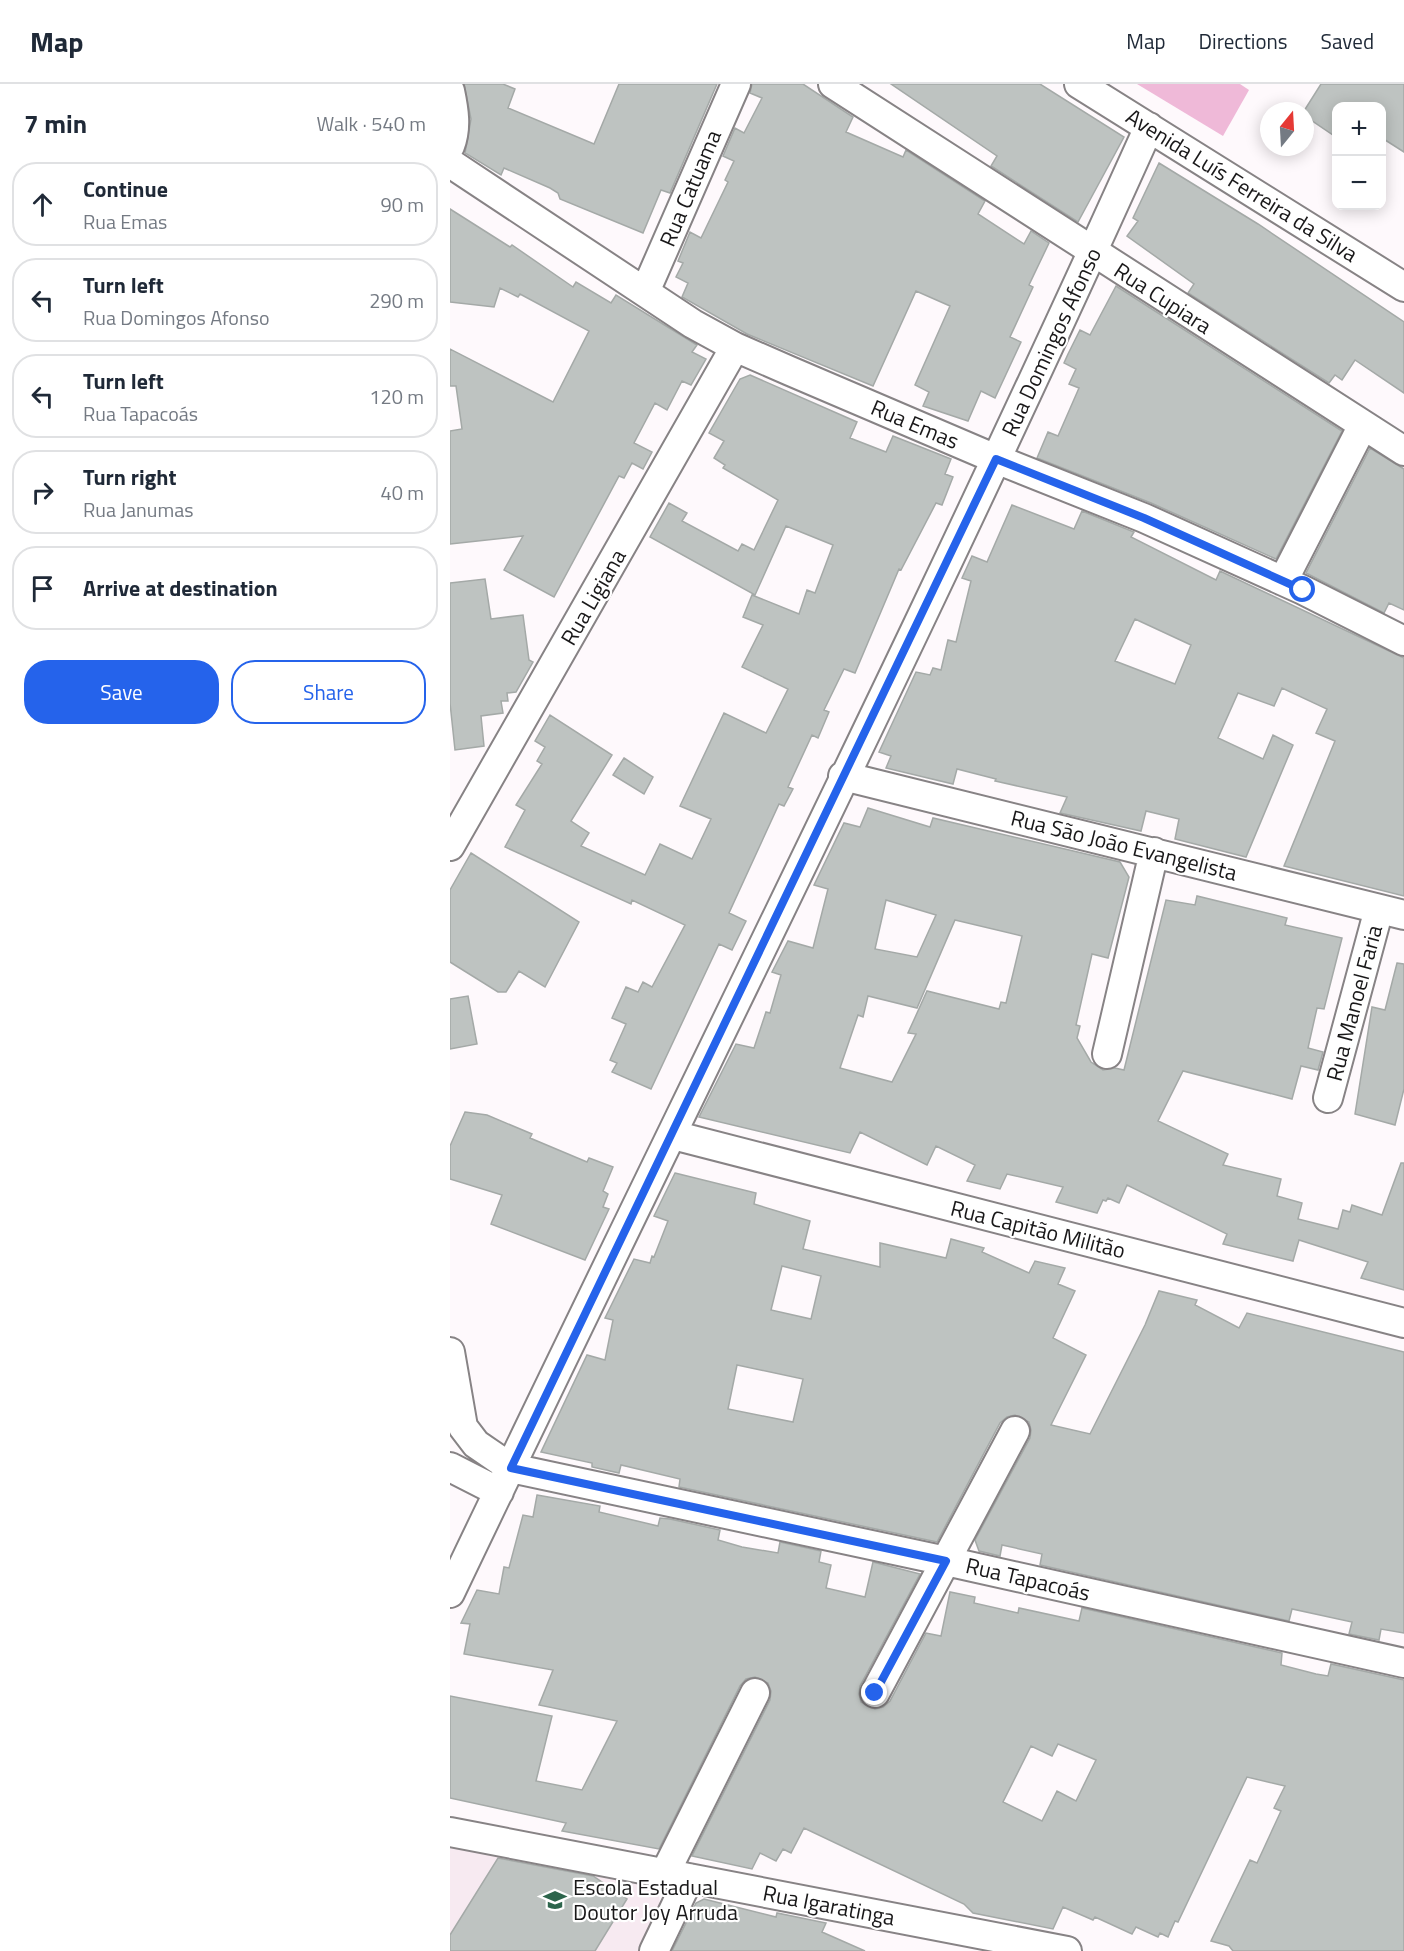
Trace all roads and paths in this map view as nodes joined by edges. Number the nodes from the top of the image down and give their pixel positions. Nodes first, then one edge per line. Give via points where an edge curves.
1 (736, 84) edge
2 (834, 84) edge
3 (1079, 84) edge
4 (450, 91) edge
5 (1149, 127) junction
6 (450, 146) edge
7 (450, 163) edge
8 (1092, 252) junction
9 (1404, 287) edge
10 (645, 292) junction
11 (735, 347) junction
12 (1363, 425) junction
13 (1404, 451) edge
14 (996, 459) junction
15 (1283, 581) junction
16 (1404, 641) edge
17 (843, 776) junction
18 (450, 846) edge
19 (1154, 852) junction
20 (1391, 912) edge
21 (1107, 1054) dead end
22 (1328, 1098) dead end
23 (673, 1135) junction
24 (1404, 1323) edge
25 (450, 1352) edge
26 (1015, 1431) dead end
27 (450, 1467) edge
28 (505, 1480) junction
29 (946, 1561) junction
30 (450, 1593) edge
31 (1404, 1663) edge
32 (755, 1693) dead end
33 (875, 1693) dead end
34 (450, 1832) edge
35 (677, 1875) junction
36 (654, 1951) edge
37 (1067, 1951) edge

1 - 10 street, Rua Catuama
2 - 8 street, Rua Cupiara
3 - 5 street, Avenida Luís Ferreira da Silva
4 - 6 street via 455,114
5 - 8 street, Rua Domingos Afonso
5 - 9 street, Avenida Luís Ferreira da Silva
7 - 10 street, Rua Emas
8 - 12 street, Rua Cupiara
8 - 14 street, Rua Domingos Afonso
10 - 11 street, Rua Emas
11 - 14 street, Rua Emas
11 - 18 street, Rua Ligiana
12 - 13 street, Rua Cupiara
12 - 15 street
14 - 15 street, Rua Emas via 1144,518
14 - 17 street, Rua Domingos Afonso
15 - 16 street, Rua Emas
17 - 19 street, Rua São João Evangelista
17 - 23 street, Rua Domingos Afonso
19 - 20 street, Rua São João Evangelista
19 - 21 street
20 - 22 street, Rua Manoel Faria
23 - 24 street, Rua Capitão Militão
23 - 28 street, Rua Domingos Afonso
25 - 28 street via 463,1427
26 - 29 street
27 - 28 street
28 - 29 street, Rua Tapacoás
28 - 30 street, Rua Domingos Afonso
29 - 31 street, Rua Tapacoás
29 - 33 street
32 - 35 street
34 - 35 street, Rua Igaratinga
35 - 36 street
35 - 37 street, Rua Igaratinga

